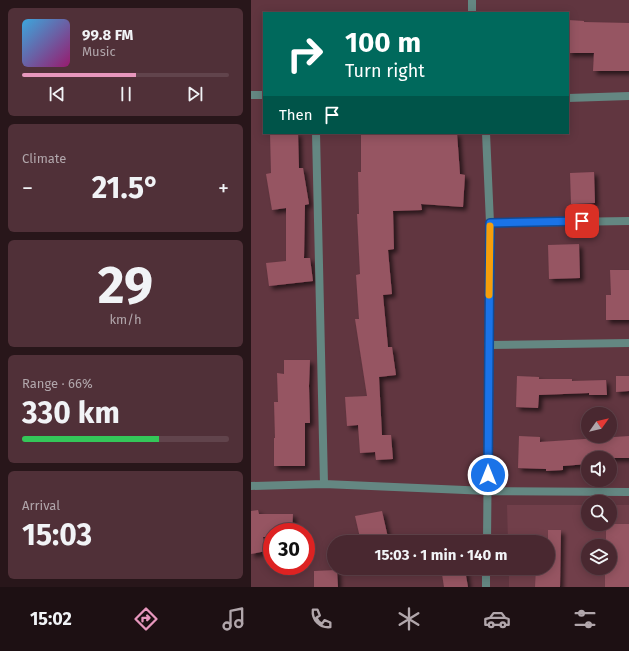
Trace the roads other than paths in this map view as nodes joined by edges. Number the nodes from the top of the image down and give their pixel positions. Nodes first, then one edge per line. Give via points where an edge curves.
1 (472, 0) edge
2 (472, 12) edge
3 (251, 95) edge
4 (263, 95) edge
5 (629, 96) edge
6 (569, 98) edge
7 (316, 134) edge
8 (486, 134) edge
9 (629, 220) edge
10 (490, 223) junction
11 (629, 343) edge
12 (488, 345) junction
13 (324, 484) junction
14 (251, 486) edge
15 (488, 491) junction
16 (629, 492) edge
17 (487, 535) edge
18 (486, 575) edge
19 (486, 587) edge

1 - 2 street
3 - 4 street
5 - 6 street
7 - 13 street
8 - 10 street
9 - 10 street
10 - 12 street
11 - 12 street
12 - 15 street
13 - 14 street
13 - 15 street
15 - 16 street
15 - 17 street
18 - 19 street

